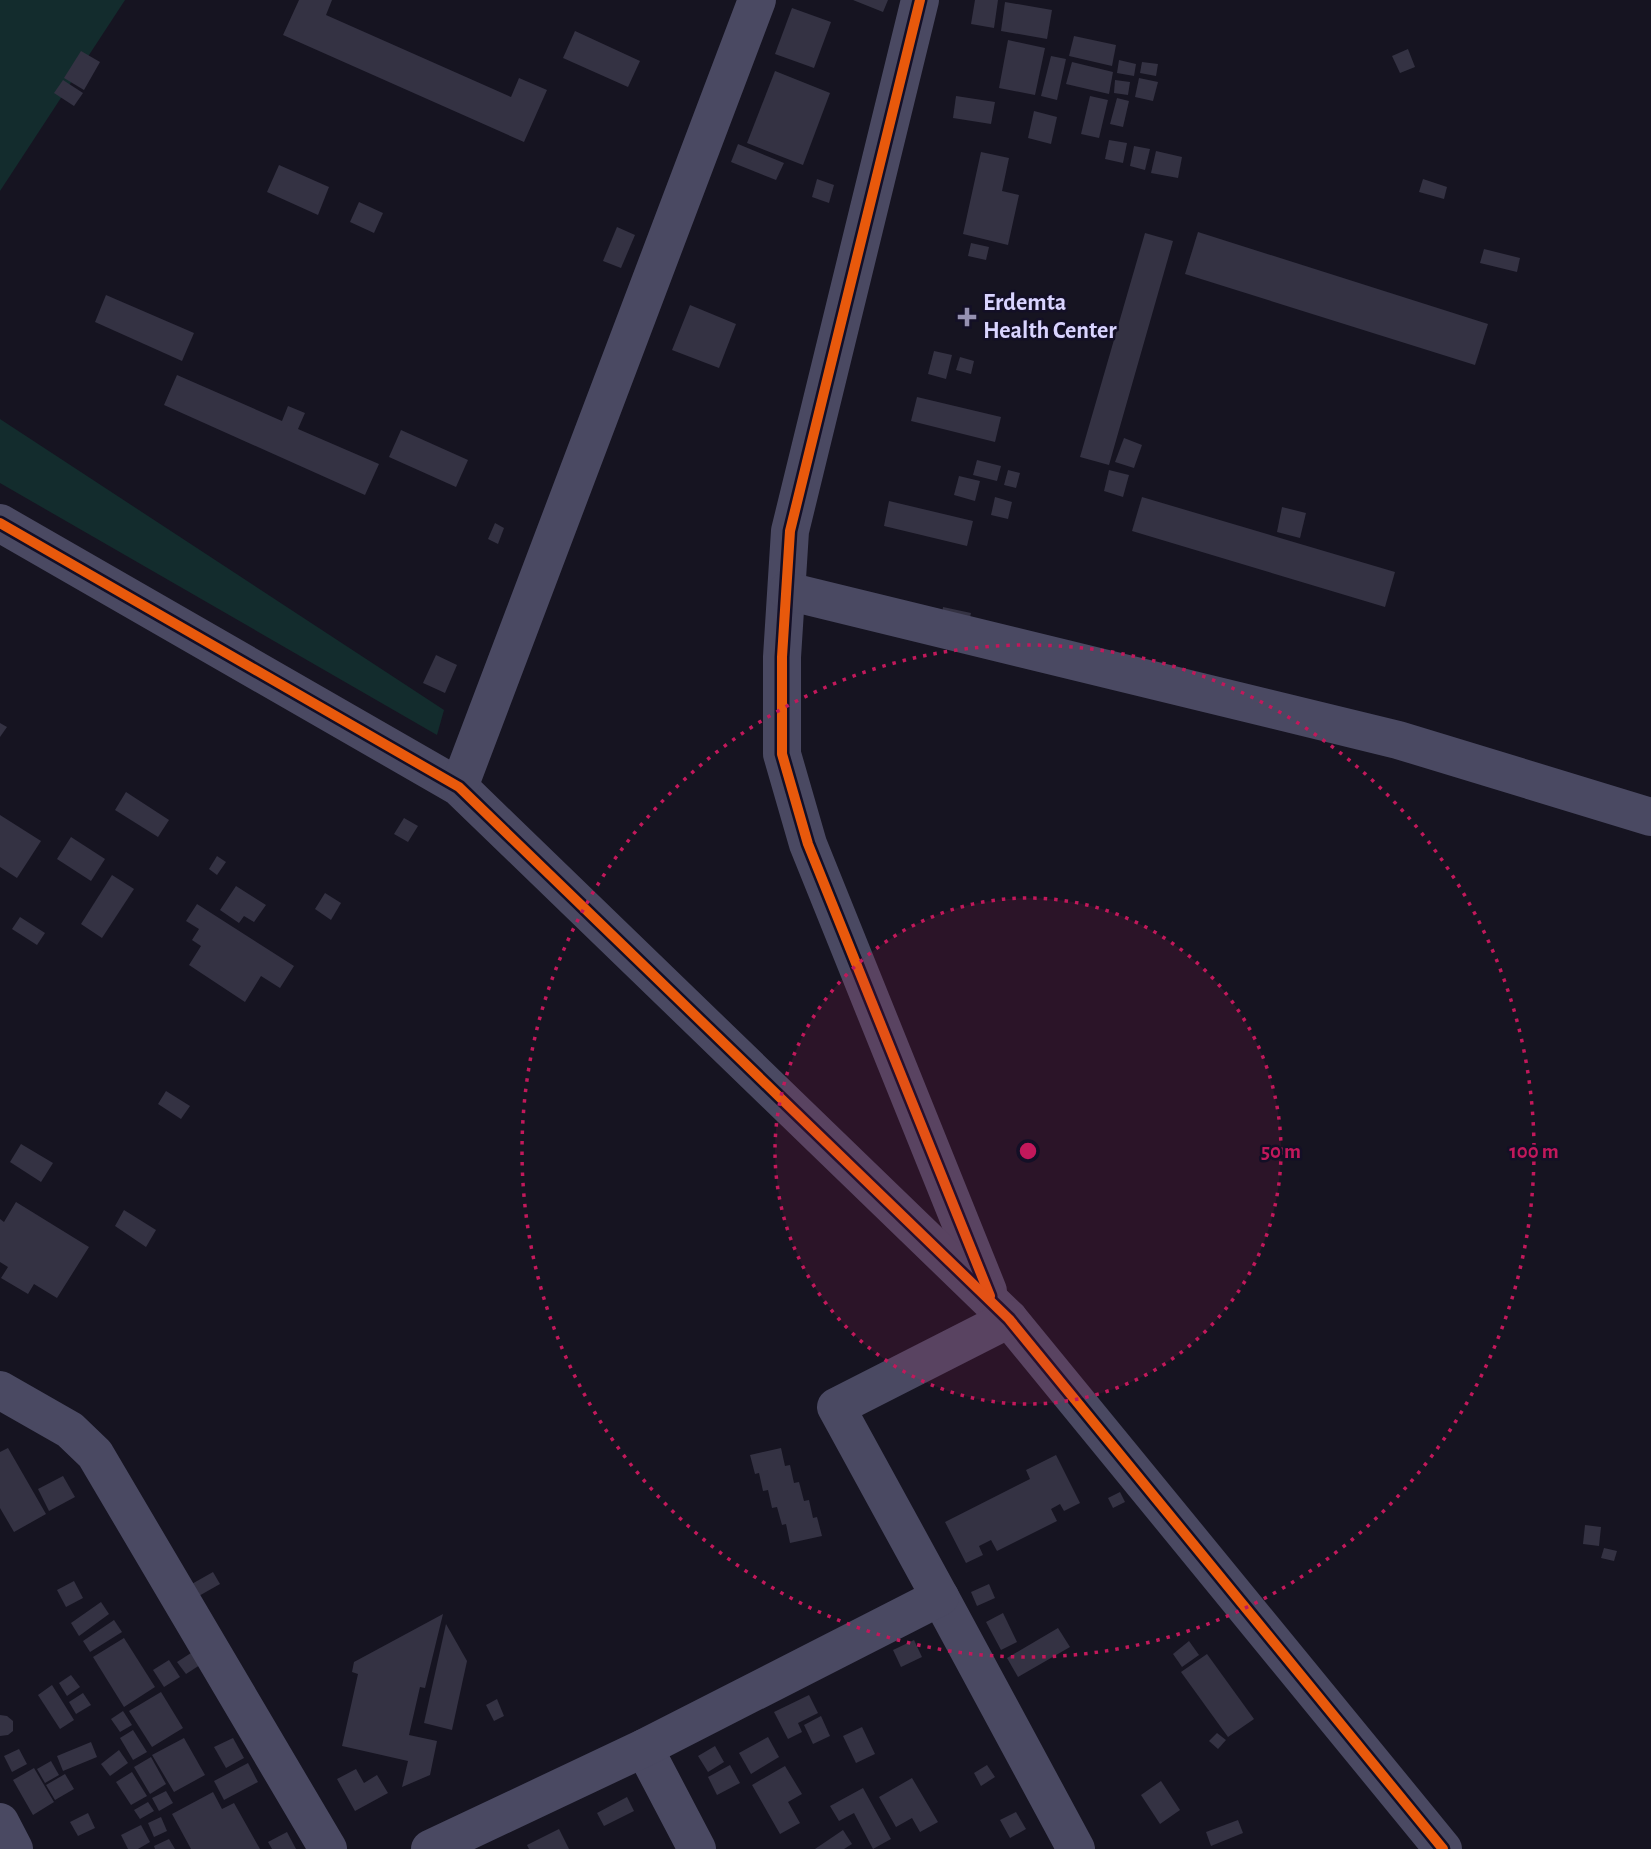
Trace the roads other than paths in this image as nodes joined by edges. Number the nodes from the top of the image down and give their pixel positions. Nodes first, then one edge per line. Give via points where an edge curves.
1 (757, 0) edge
2 (919, 0) edge
3 (0, 523) edge
4 (787, 591) junction
5 (459, 787) junction
6 (1651, 817) edge
7 (1001, 1312) junction
8 (0, 1390) edge
9 (940, 1597) junction
10 (644, 1748) junction
11 (0, 1822) edge
12 (14, 1849) edge
13 (328, 1849) edge
14 (430, 1849) edge
15 (697, 1849) edge
16 (1076, 1849) edge
17 (1443, 1849) edge

1 - 5 street
2 - 4 street via 790,531
3 - 5 street
4 - 6 street via 1398,740
4 - 7 street via 782,754 808,844
5 - 7 street
7 - 9 street via 836,1407
7 - 17 street
8 - 13 street via 70,1430 96,1454
9 - 10 street
9 - 16 street
10 - 14 street
10 - 15 street
11 - 12 street

